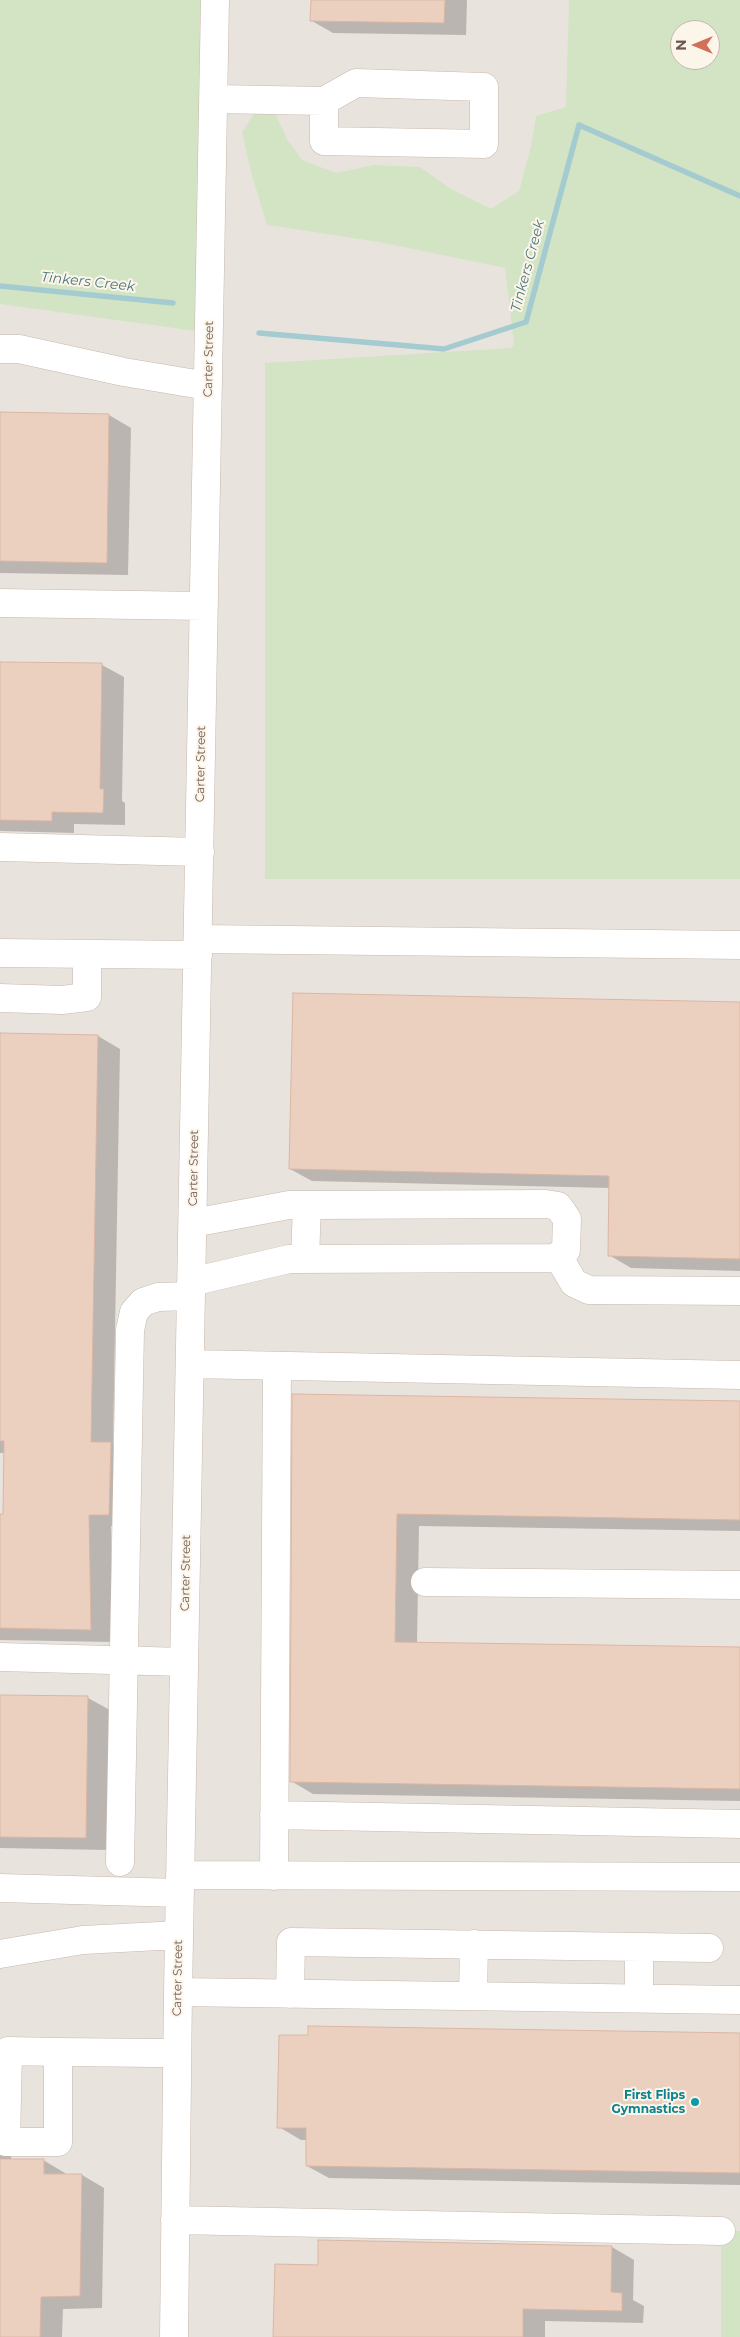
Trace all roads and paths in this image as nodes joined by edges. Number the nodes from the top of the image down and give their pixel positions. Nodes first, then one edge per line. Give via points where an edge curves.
1 (215, 0) edge
2 (214, 99) junction
3 (324, 101) junction
4 (0, 349) edge
5 (208, 386) junction
6 (0, 603) edge
7 (204, 606) junction
8 (0, 847) edge
9 (200, 852) junction
10 (740, 945) edge
11 (198, 947) junction
12 (0, 953) edge
13 (87, 954) junction
14 (0, 998) edge
15 (307, 1205) junction
16 (192, 1223) junction
17 (558, 1256) junction
18 (305, 1259) junction
19 (191, 1289) junction
20 (740, 1292) edge
21 (190, 1364) junction
22 (277, 1366) junction
23 (740, 1375) edge
24 (425, 1582) dead end
25 (740, 1585) edge
26 (0, 1656) edge
27 (123, 1660) junction
28 (184, 1662) junction
29 (274, 1815) junction
30 (740, 1824) edge
31 (120, 1862) dead end
32 (274, 1876) junction
33 (740, 1877) edge
34 (180, 1884) junction
35 (0, 1888) edge
36 (179, 1935) junction
37 (474, 1944) junction
38 (639, 1947) junction
39 (709, 1948) dead end
40 (0, 1954) edge
41 (178, 1992) junction
42 (290, 1994) junction
43 (473, 1996) junction
44 (639, 1998) junction
45 (740, 2000) edge
46 (58, 2052) dead end
47 (177, 2053) junction
48 (176, 2220) junction
49 (722, 2231) dead end
50 (174, 2337) edge

1 - 2 street, Carter Street
2 - 3 street
2 - 5 street, Carter Street
3 - 3 street via 324,141 484,144 484,87 356,83
4 - 5 street via 19,349
5 - 7 street, Carter Street
6 - 7 street
7 - 9 street, Carter Street
8 - 9 street
9 - 11 street, Carter Street
10 - 11 street
11 - 13 street
11 - 16 street, Carter Street
12 - 13 street
13 - 14 street via 87,997 62,1000
15 - 16 street via 289,1205
15 - 17 street via 558,1206 567,1219 566,1250
15 - 18 street
16 - 19 street, Carter Street
17 - 18 street via 542,1259
17 - 20 street via 574,1283 589,1290
18 - 19 street via 289,1259
19 - 21 street, Carter Street
19 - 27 street via 143,1302 134,1312 130,1330
21 - 22 street
21 - 28 street, Carter Street
22 - 23 street
22 - 29 street
24 - 25 street
26 - 27 street
27 - 28 street
27 - 31 street
28 - 34 street, Carter Street
29 - 30 street
29 - 32 street
32 - 33 street
32 - 34 street
34 - 35 street
34 - 36 street, Carter Street
36 - 40 street via 83,1940
36 - 41 street, Carter Street
37 - 38 street
37 - 42 street via 291,1942
37 - 43 street
38 - 39 street
38 - 44 street
41 - 42 street
41 - 47 street, Carter Street
42 - 43 street
43 - 44 street
44 - 45 street
46 - 47 street
47 - 48 street, Carter Street
48 - 49 street
48 - 50 street, Carter Street

